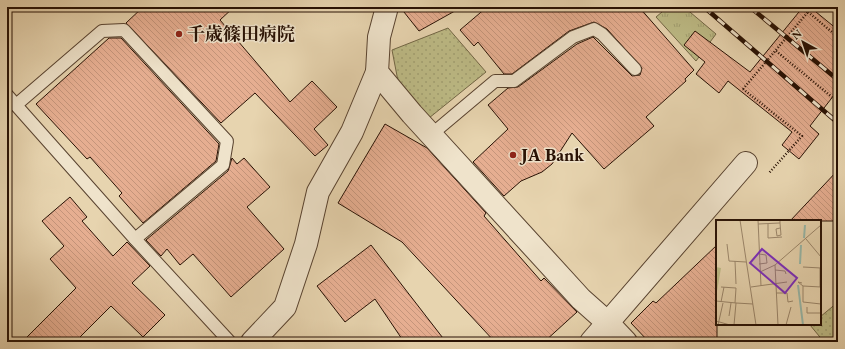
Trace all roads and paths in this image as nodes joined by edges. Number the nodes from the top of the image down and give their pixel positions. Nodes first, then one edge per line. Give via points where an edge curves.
1 (387, 7) edge
2 (838, 37) edge
3 (776, 50) junction
4 (635, 69) dead end
5 (377, 72) junction
6 (7, 95) edge
7 (832, 97) dead end
8 (16, 105) junction
9 (432, 134) junction
10 (802, 136) dead end
11 (746, 163) dead end
12 (135, 239) junction
13 (608, 323) junction
14 (230, 342) edge
15 (252, 342) edge
16 (591, 342) edge
17 (626, 342) edge

1 - 5 street via 379,37
2 - 3 path, bridge via 808,12
3 - 7 path
3 - 10 path, bridge via 743,89
4 - 9 lane via 602,34 594,29 586,30 514,81 495,81
5 - 9 street
5 - 15 street via 352,132 318,192 306,244 285,307
6 - 8 lane
8 - 12 lane
8 - 12 lane via 102,31 124,30 227,141 223,165
9 - 13 street via 581,299
11 - 13 street
12 - 14 lane
13 - 16 street
13 - 17 street

